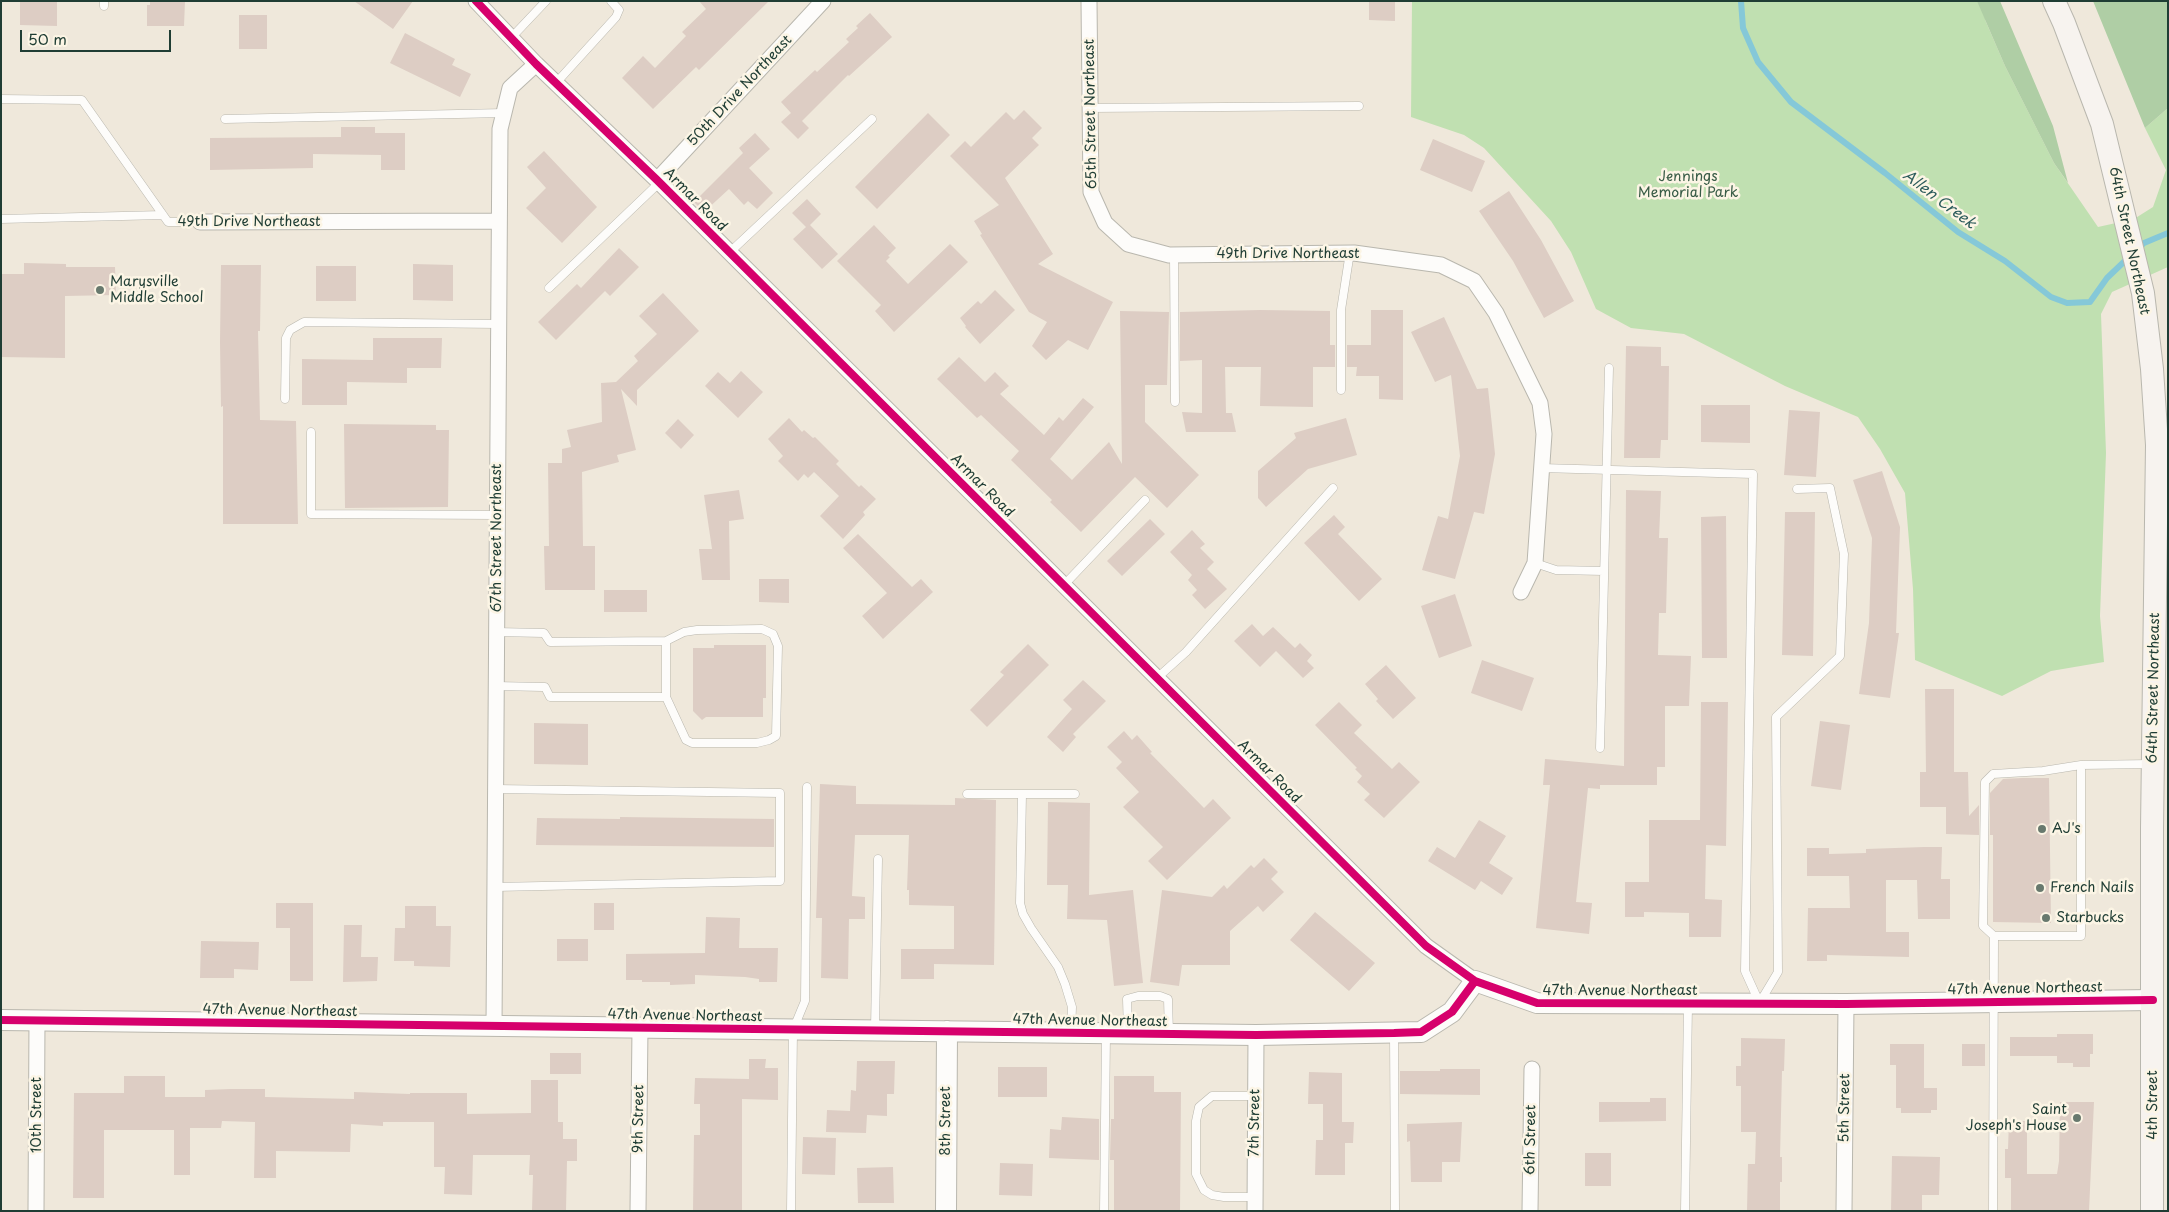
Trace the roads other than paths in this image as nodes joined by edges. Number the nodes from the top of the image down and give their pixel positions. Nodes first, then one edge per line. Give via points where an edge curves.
1 (546, 1) edge
2 (611, 1) edge
3 (822, 1) edge
4 (1089, 1) edge
5 (2054, 1) edge
6 (482, 3) edge
7 (511, 38) junction
8 (536, 64) junction
9 (556, 82) junction
10 (1, 99) edge
11 (1359, 106) dead end
12 (1090, 108) junction
13 (504, 113) junction
14 (225, 119) dead end
15 (872, 119) dead end
16 (658, 181) junction
17 (163, 215) junction
18 (1, 219) edge
19 (200, 222) joint
20 (499, 222) junction
21 (1105, 223) joint
22 (730, 252) junction
23 (1350, 252) junction
24 (1174, 255) junction
25 (549, 288) dead end
26 (499, 324) junction
27 (1609, 368) dead end
28 (1341, 390) dead end
29 (285, 399) dead end
30 (1175, 402) dead end
31 (311, 432) dead end
32 (1541, 468) junction
33 (1606, 470) junction
34 (1332, 488) dead end
35 (1797, 489) dead end
36 (1146, 500) dead end
37 (497, 515) junction
38 (1535, 563) junction
39 (1604, 572) junction
40 (1064, 586) junction
41 (1520, 592) dead end
42 (496, 632) junction
43 (666, 641) junction
44 (1157, 678) junction
45 (496, 686) junction
46 (666, 697) junction
47 (1600, 748) dead end
48 (2153, 764) junction
49 (2081, 765) junction
50 (807, 788) dead end
51 (495, 789) junction
52 (967, 794) dead end
53 (1022, 794) junction
54 (1075, 794) dead end
55 (878, 859) dead end
56 (495, 887) junction
57 (1994, 936) junction
58 (1475, 981) junction
59 (2161, 1000) edge
60 (1994, 1002) junction
61 (1688, 1004) junction
62 (1760, 1004) junction
63 (1846, 1004) junction
64 (1, 1020) edge
65 (37, 1020) junction
66 (494, 1026) junction
67 (640, 1028) junction
68 (793, 1030) junction
69 (875, 1031) junction
70 (947, 1032) junction
71 (1071, 1033) junction
72 (1394, 1033) junction
73 (1106, 1034) junction
74 (1128, 1034) junction
75 (1169, 1034) junction
76 (1256, 1035) junction
77 (1532, 1069) dead end
78 (1256, 1096) junction
79 (1255, 1204) edge
80 (36, 1211) edge
81 (638, 1211) edge
82 (791, 1211) edge
83 (946, 1211) edge
84 (1104, 1211) edge
85 (1395, 1211) edge
86 (1530, 1211) edge
87 (1685, 1211) edge
88 (1844, 1211) edge
89 (1993, 1211) edge
90 (2152, 1211) edge

1 - 7 lane
2 - 9 lane via 619,10 616,16
3 - 16 street, 50th Drive Northeast
4 - 12 street, 65th Street Northeast
5 - 48 main road, 64th Street Northeast via 2102,124 2143,293 2157,445
6 - 7 street, Armar Road
7 - 8 street, Armar Road
8 - 9 street, Armar Road
8 - 13 street, 67th Street Northeast via 510,88
9 - 16 street, Armar Road
10 - 17 lane, 49th Drive Northeast via 82,100
11 - 12 lane
12 - 21 street, 65th Street Northeast via 1090,192
13 - 14 lane
13 - 20 street, 67th Street Northeast via 500,129
15 - 22 lane
16 - 22 street, Armar Road
16 - 25 lane
17 - 18 lane
17 - 19 lane, 49th Drive Northeast via 168,222
19 - 20 street, 49th Drive Northeast
20 - 26 street, 67th Street Northeast
21 - 24 street, 49th Drive Northeast via 1128,244
22 - 40 street, Armar Road
23 - 24 street, 49th Drive Northeast
23 - 28 lane via 1341,310
23 - 32 street, 49th Drive Northeast via 1441,265 1474,281 1496,312 1540,403 1544,434
24 - 30 lane
26 - 29 lane via 304,322 290,330 286,338
26 - 37 street, 67th Street Northeast
27 - 33 lane
31 - 37 lane via 311,514
32 - 33 lane
32 - 38 street, 49th Drive Northeast
33 - 39 lane
33 - 62 lane via 1753,474 1745,971
34 - 44 lane via 1186,652
35 - 62 lane via 1830,488 1844,554 1840,656 1776,717 1778,972
36 - 40 lane
37 - 42 street, 67th Street Northeast
38 - 39 lane via 1556,570
38 - 41 street, 49th Drive Northeast
39 - 47 lane
40 - 44 street, Armar Road
42 - 43 lane via 544,633 550,642
42 - 45 street, 67th Street Northeast
43 - 46 lane
43 - 46 lane via 697,630 762,629 773,634 778,646 776,736 756,743 692,743 686,740
44 - 58 street, Armar Road via 1426,946
45 - 46 lane via 545,687 550,697
45 - 51 street, 67th Street Northeast
48 - 49 lane
48 - 59 main road, 64th Street Northeast
49 - 57 lane via 2081,936
49 - 57 lane via 1993,774 1985,782 1983,926
50 - 68 lane via 805,1001
51 - 56 street, 67th Street Northeast
51 - 56 lane via 780,793 780,882
52 - 53 lane
53 - 54 lane
53 - 71 lane via 1020,903 1031,928 1065,984 1072,1007
55 - 69 lane
56 - 66 street, 67th Street Northeast
57 - 60 lane
58 - 61 street, 47th Avenue Northeast via 1537,1004
58 - 72 street, 47th Avenue Northeast via 1452,1012 1421,1032
59 - 60 street, 47th Avenue Northeast
59 - 90 main road, 4th Street
60 - 63 street, 47th Avenue Northeast
60 - 89 lane
61 - 62 street, 47th Avenue Northeast
61 - 87 lane
62 - 63 street, 47th Avenue Northeast
63 - 88 street, 5th Street
64 - 65 street, 47th Avenue Northeast
65 - 66 street, 47th Avenue Northeast
65 - 80 street, 10th Street
66 - 67 street, 47th Avenue Northeast
67 - 68 street, 47th Avenue Northeast
67 - 81 street, 9th Street
68 - 69 street, 47th Avenue Northeast
68 - 82 lane
69 - 70 street, 47th Avenue Northeast
70 - 71 street, 47th Avenue Northeast
70 - 83 street, 8th Street
71 - 73 street, 47th Avenue Northeast
72 - 76 street, 47th Avenue Northeast
72 - 85 lane
73 - 74 street, 47th Avenue Northeast
73 - 84 lane
74 - 75 street, 47th Avenue Northeast
74 - 75 lane via 1127,999 1138,996 1168,999
75 - 76 street, 47th Avenue Northeast
76 - 78 street, 7th Street
77 - 86 street, 6th Street
78 - 79 street, 7th Street
78 - 79 lane via 1212,1096 1199,1107 1196,1121 1196,1174 1204,1190 1212,1195

